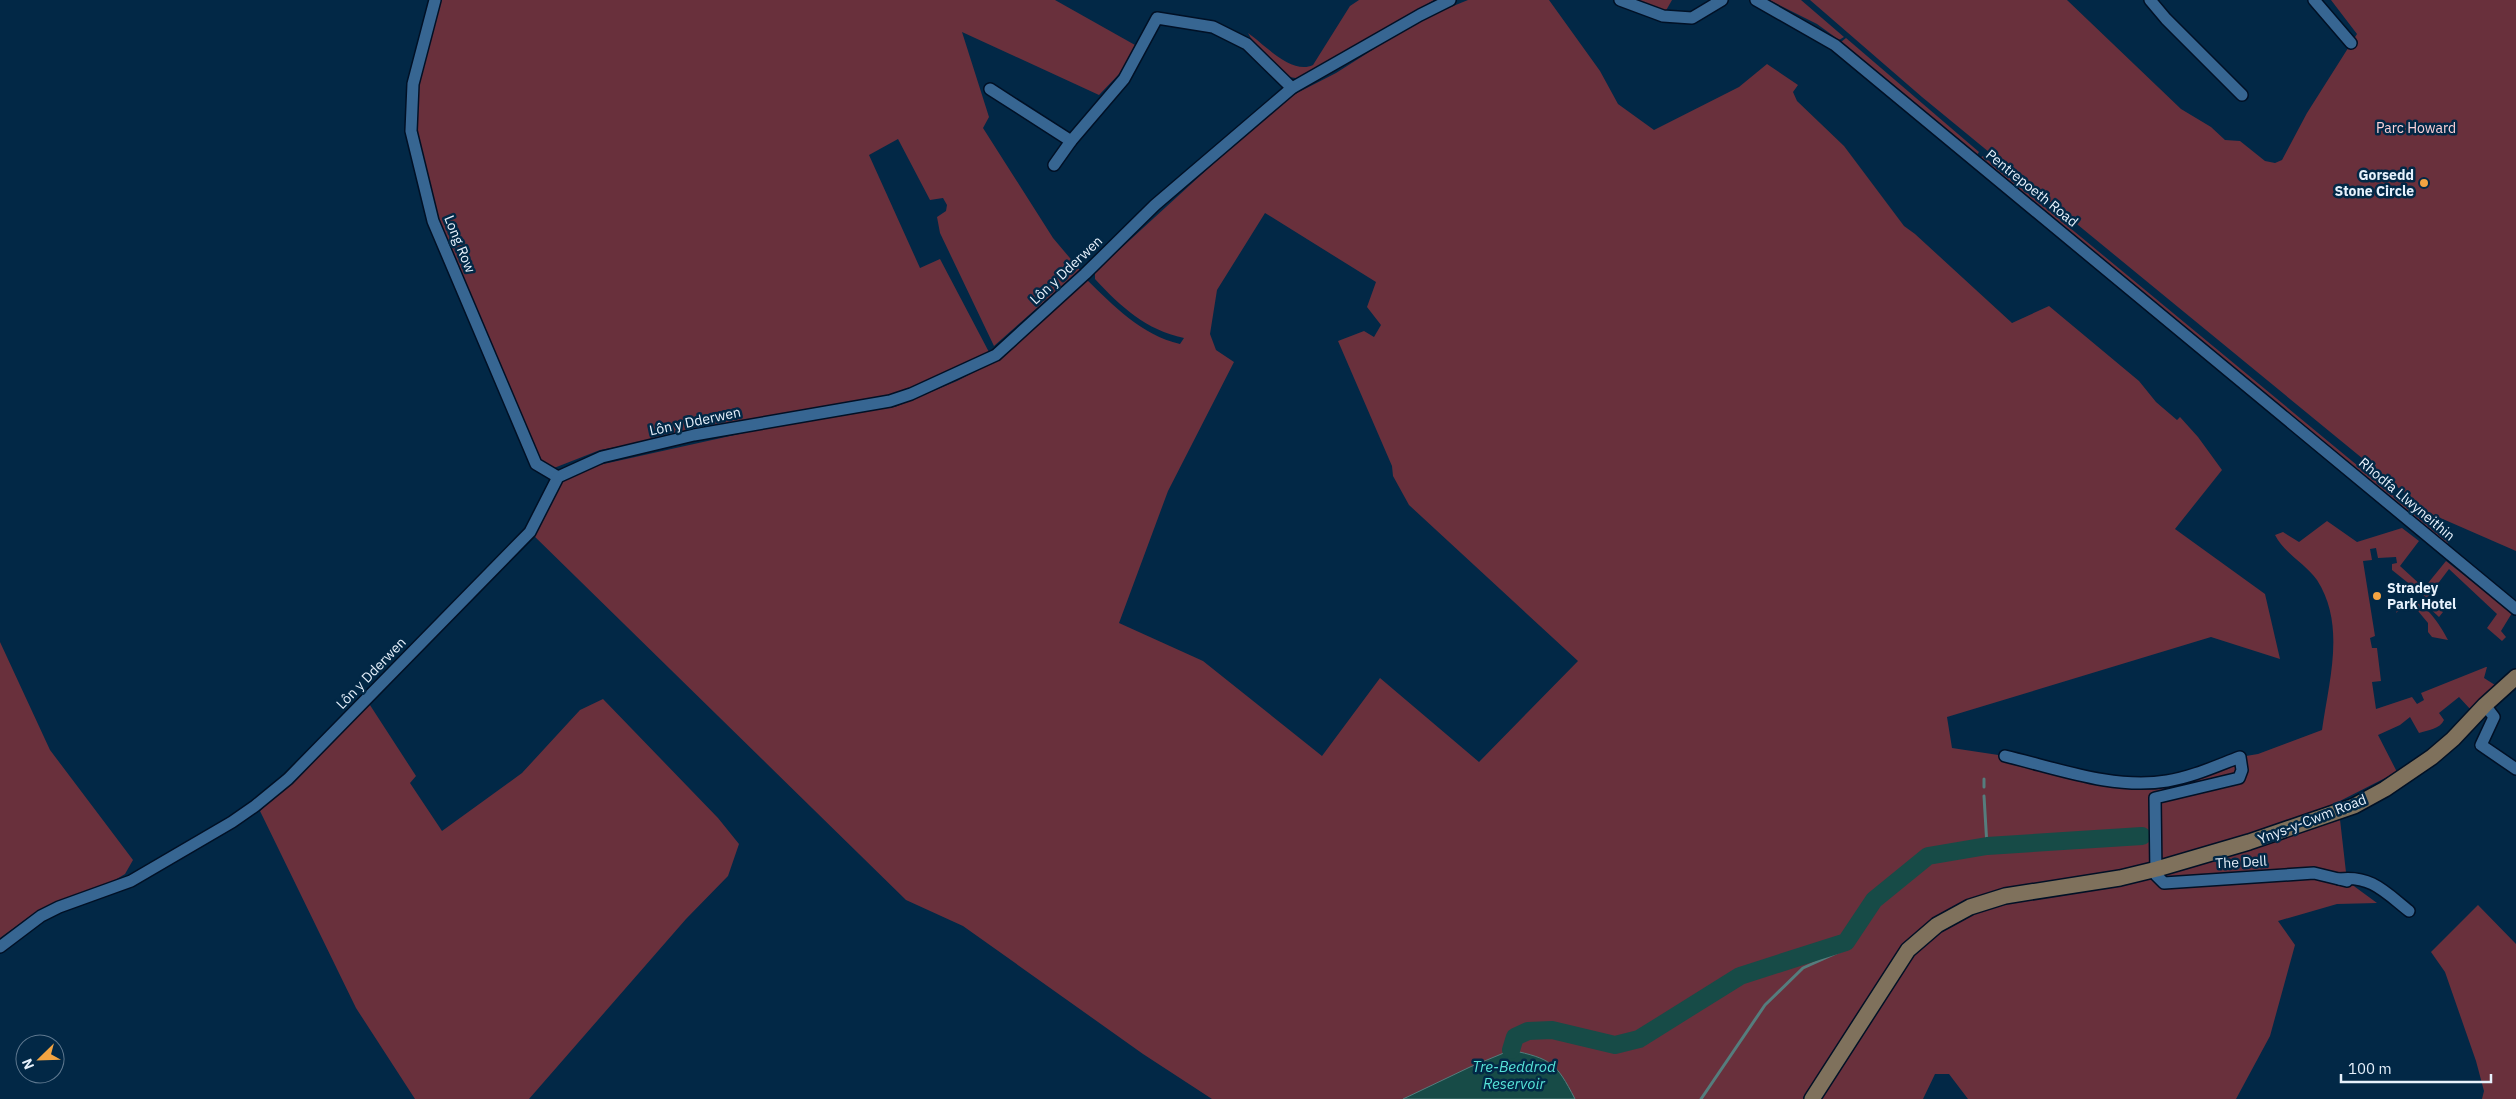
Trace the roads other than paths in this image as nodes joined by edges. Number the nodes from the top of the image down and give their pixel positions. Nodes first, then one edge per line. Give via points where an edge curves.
1 (435, 0) edge
2 (1450, 0) edge
3 (1620, 0) edge
4 (1722, 0) edge
5 (1756, 0) edge
6 (2150, 0) edge
7 (2314, 0) edge
8 (2351, 42) dead end
9 (1292, 88) junction
10 (990, 89) dead end
11 (2242, 95) dead end
12 (1071, 141) junction
13 (1054, 165) dead end
14 (2280, 412) joint
15 (558, 477) junction
16 (2516, 609) edge
17 (2516, 677) edge
18 (2485, 705) junction
19 (2005, 756) dead end
20 (2516, 769) edge
21 (2157, 869) junction
22 (2409, 911) dead end
23 (0, 947) edge
24 (1812, 1099) edge

1 - 15 street, Long Row via 413,84 411,131 433,221 536,464
2 - 9 street, Lôn y Dderwen
3 - 4 street via 1663,16 1692,18
5 - 14 street, Pentrepoeth Road via 1835,45
6 - 11 street
7 - 8 street
9 - 12 street via 1247,44 1213,27 1157,18 1124,79
9 - 15 street, Lôn y Dderwen via 1155,205 1085,274 988,360 890,401 694,435 602,457
10 - 12 street
12 - 13 street
14 - 16 street, Rhodfa Llwyneithin
15 - 23 street, Lôn y Dderwen via 530,532 288,780 232,822 131,881 41,916
17 - 18 main road, Ynys-y-Cwm Road
18 - 20 street via 2494,716 2481,745
18 - 21 main road, Ynys-y-Cwm Road via 2453,740 2432,757 2354,806 2258,840
19 - 21 street via 2084,775 2141,783 2188,776 2240,757 2242,770 2239,778 2155,798
21 - 22 street, The Dell via 2156,875 2164,883 2314,873 2342,880 2353,877 2370,881
21 - 24 main road, Ynys-y-Cwm Road via 2005,896 1970,907 1927,931 1908,950

